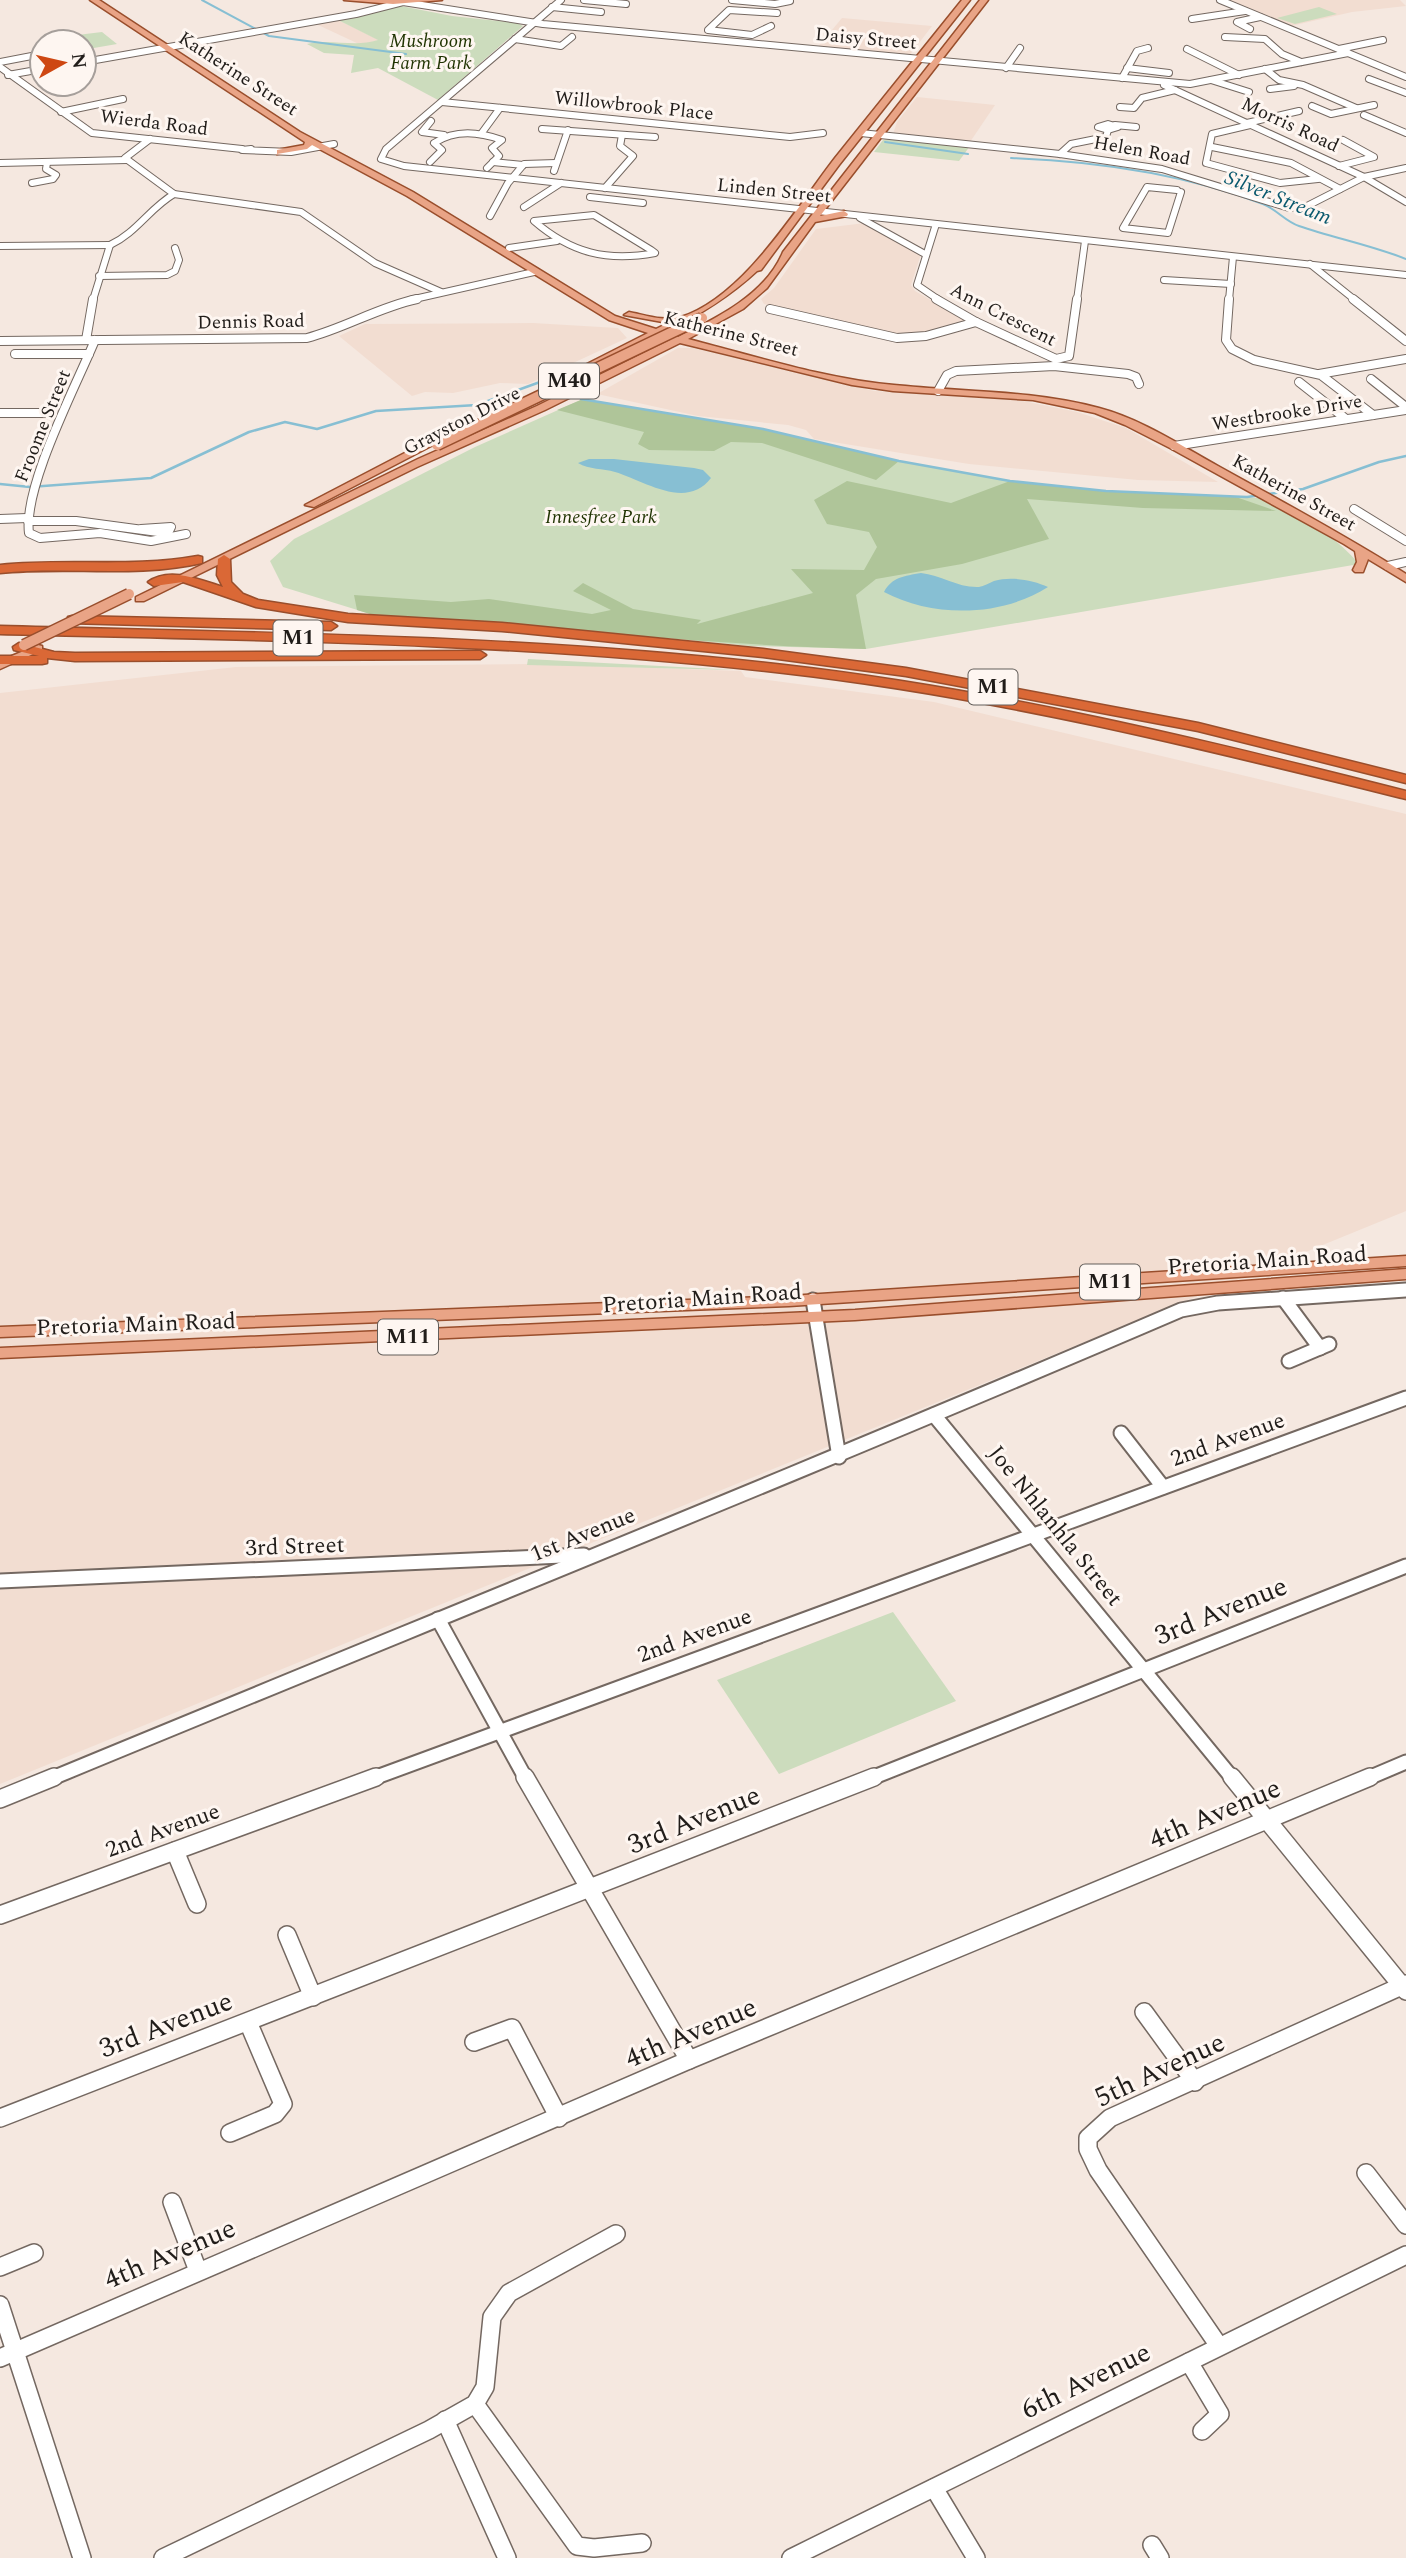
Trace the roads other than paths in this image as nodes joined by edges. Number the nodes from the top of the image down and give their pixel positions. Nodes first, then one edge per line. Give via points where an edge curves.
1 (94, 0) edge
2 (106, 0) edge
3 (348, 0) edge
4 (383, 0) edge
5 (438, 0) edge
6 (445, 0) edge
7 (561, 0) edge
8 (584, 0) edge
9 (732, 0) edge
10 (966, 0) edge
11 (984, 0) edge
12 (1220, 0) edge
13 (369, 1) edge
14 (406, 1) edge
15 (790, 1) edge
16 (626, 4) dead end
17 (552, 7) junction
18 (608, 7) dead end
19 (377, 9) junction
20 (447, 9) junction
21 (1245, 11) junction
22 (601, 12) junction
23 (776, 13) dead end
24 (1260, 17) junction
25 (594, 18) dead end
26 (1192, 19) dead end
27 (519, 22) junction
28 (535, 23) junction
29 (771, 26) dead end
30 (1250, 29) dead end
31 (754, 34) junction
32 (572, 37) dead end
33 (1225, 37) dead end
34 (514, 39) junction
35 (1382, 40) dead end
36 (177, 45) junction
37 (763, 45) junction
38 (166, 47) junction
39 (1020, 48) dead end
40 (1148, 48) dead end
41 (1187, 48) dead end
42 (1339, 49) junction
43 (1348, 53) junction
44 (28, 57) edge
45 (20, 59) junction
46 (98, 59) edge
47 (919, 60) junction
48 (937, 61) junction
49 (1301, 62) junction
50 (0, 65) edge
51 (28, 65) edge
52 (1006, 68) junction
53 (1127, 68) junction
54 (1265, 69) junction
55 (28, 72) edge
56 (1169, 72) dead end
57 (10, 75) junction
58 (1239, 75) junction
59 (0, 77) edge
60 (1406, 77) edge
61 (1122, 78) junction
62 (1369, 79) dead end
63 (1211, 80) junction
64 (1157, 82) junction
65 (1190, 85) junction
66 (1301, 85) junction
67 (1173, 89) junction
68 (1270, 89) dead end
69 (1249, 92) dead end
70 (1406, 93) edge
71 (123, 99) dead end
72 (1138, 102) dead end
73 (1374, 105) dead end
74 (443, 106) junction
75 (1312, 106) dead end
76 (500, 108) junction
77 (1356, 108) junction
78 (61, 111) junction
79 (1299, 111) dead end
80 (1364, 115) dead end
81 (552, 118) dead end
82 (606, 119) junction
83 (1088, 121) dead end
84 (1248, 124) junction
85 (1106, 127) junction
86 (1136, 127) dead end
87 (657, 128) dead end
88 (569, 130) junction
89 (601, 132) junction
90 (861, 132) junction
91 (823, 133) dead end
92 (1406, 133) edge
93 (481, 134) junction
94 (444, 135) junction
95 (622, 135) junction
96 (881, 135) junction
97 (655, 137) junction
98 (150, 139) junction
99 (1343, 140) dead end
100 (310, 141) junction
101 (334, 144) junction
102 (1212, 146) junction
103 (322, 147) junction
104 (648, 147) dead end
105 (280, 152) junction
106 (1060, 154) junction
107 (127, 160) junction
108 (430, 162) dead end
109 (0, 163) edge
110 (47, 163) junction
111 (556, 163) junction
112 (523, 165) junction
113 (1339, 166) junction
114 (1406, 168) edge
115 (554, 175) dead end
116 (1364, 177) junction
117 (515, 178) junction
118 (1318, 179) junction
119 (1197, 181) junction
120 (32, 183) dead end
121 (561, 183) junction
122 (603, 188) junction
123 (1340, 189) junction
124 (551, 190) junction
125 (578, 190) dead end
126 (1180, 190) junction
127 (174, 194) junction
128 (590, 197) junction
129 (1406, 202) edge
130 (643, 203) dead end
131 (583, 204) dead end
132 (524, 207) dead end
133 (785, 207) junction
134 (800, 209) junction
135 (820, 211) junction
136 (844, 214) junction
137 (490, 216) dead end
138 (857, 216) junction
139 (814, 220) junction
140 (936, 224) junction
141 (781, 237) junction
142 (557, 241) junction
143 (1085, 241) junction
144 (110, 245) junction
145 (927, 245) junction
146 (0, 246) edge
147 (912, 246) junction
148 (175, 248) dead end
149 (509, 248) junction
150 (792, 248) junction
151 (925, 254) junction
152 (1233, 257) junction
153 (763, 260) junction
154 (1310, 264) junction
155 (534, 272) junction
156 (1406, 275) edge
157 (99, 276) junction
158 (756, 279) junction
159 (1164, 280) dead end
160 (1231, 284) junction
161 (442, 292) junction
162 (770, 309) dead end
163 (629, 314) junction
164 (691, 317) junction
165 (612, 318) junction
166 (976, 322) junction
167 (711, 324) junction
168 (668, 328) junction
169 (656, 334) junction
170 (690, 335) junction
171 (86, 340) junction
172 (95, 340) junction
173 (679, 340) junction
174 (0, 341) edge
175 (1406, 341) edge
176 (717, 343) junction
177 (704, 346) junction
178 (661, 349) junction
179 (89, 354) junction
180 (15, 355) dead end
181 (1406, 359) edge
182 (585, 368) junction
183 (1318, 374) junction
184 (1371, 379) dead end
185 (1299, 382) dead end
186 (1139, 384) dead end
187 (944, 385) junction
188 (1406, 408) edge
189 (0, 413) edge
190 (50, 413) dead end
191 (1373, 415) junction
192 (1346, 419) junction
193 (1188, 444) junction
194 (1174, 446) junction
195 (414, 465) junction
196 (1280, 500) junction
197 (310, 506) junction
198 (1354, 509) dead end
199 (78, 511) dead end
200 (0, 519) edge
201 (27, 519) junction
202 (76, 521) junction
203 (141, 529) dead end
204 (186, 534) dead end
205 (1406, 541) edge
206 (1360, 550) junction
207 (224, 559) junction
208 (198, 560) junction
209 (1404, 564) edge
210 (1388, 566) junction
211 (0, 569) edge
212 (124, 569) junction
213 (1359, 570) dead end
214 (1406, 577) edge
215 (184, 578) junction
216 (159, 584) junction
217 (296, 611) junction
218 (0, 618) edge
219 (0, 630) edge
220 (572, 635) junction
221 (28, 648) junction
222 (179, 656) junction
223 (3, 660) edge
224 (756, 666) junction
225 (1406, 779) edge
226 (1406, 795) edge
227 (1406, 1261) edge
228 (1406, 1274) edge
229 (1406, 1290) edge
230 (1283, 1298) junction
231 (815, 1307) junction
232 (0, 1332) edge
233 (0, 1353) edge
234 (1289, 1361) dead end
235 (1406, 1398) edge
236 (934, 1415) junction
237 (1121, 1433) dead end
238 (839, 1457) junction
239 (1163, 1487) junction
240 (1035, 1535) junction
241 (593, 1555) junction
242 (1406, 1566) edge
243 (0, 1581) edge
244 (438, 1619) junction
245 (1143, 1670) junction
246 (502, 1731) junction
247 (1406, 1762) edge
248 (0, 1799) edge
249 (1268, 1820) junction
250 (175, 1851) junction
251 (588, 1890) junction
252 (197, 1904) dead end
253 (0, 1914) edge
254 (287, 1935) dead end
255 (1404, 1987) edge
256 (313, 1997) junction
257 (1143, 2012) dead end
258 (248, 2022) junction
259 (474, 2042) dead end
260 (689, 2060) junction
261 (1195, 2082) junction
262 (0, 2118) edge
263 (559, 2118) junction
264 (230, 2133) dead end
265 (1366, 2173) dead end
266 (172, 2202) dead end
267 (1406, 2225) edge
268 (616, 2234) dead end
269 (34, 2253) dead end
270 (1406, 2255) edge
271 (0, 2267) edge
272 (198, 2271) junction
273 (0, 2305) edge
274 (1219, 2346) junction
275 (7, 2354) edge
276 (1189, 2362) junction
277 (475, 2404) junction
278 (444, 2420) junction
279 (1202, 2431) dead end
280 (934, 2488) junction
281 (642, 2543) dead end
282 (82, 2558) edge
283 (163, 2558) edge
284 (507, 2558) edge
285 (791, 2558) edge
286 (976, 2558) edge

1 - 38 main road, Katherine Street
2 - 36 main road, Katherine Street
2 - 38 main road via 169,44
3 - 13 main road
4 - 14 main road
5 - 14 main road
6 - 20 main road via 441,4
7 - 17 street, Linden Street
8 - 16 street
9 - 15 street
10 - 47 main road, Grayston Drive / M40
11 - 48 main road, Grayston Drive / M40
12 - 21 street
13 - 14 main road
13 - 19 main road via 378,5
14 - 19 street
14 - 20 street, Daisy Street
14 - 27 street, Daisy Street via 429,10
17 - 22 street
17 - 28 street, Linden Street
18 - 22 street
19 - 36 street
20 - 27 street, Daisy Street
21 - 24 street
21 - 26 street
22 - 25 street
23 - 31 street via 729,10 708,30
24 - 30 street via 1237,22
24 - 42 street
27 - 28 street, Daisy Street
28 - 34 street, Linden Street
28 - 37 street, Daisy Street
29 - 31 street
31 - 37 street
32 - 34 street via 558,47
33 - 49 street via 1267,40 1282,54
34 - 74 street, Linden Street
35 - 42 street
36 - 38 street
36 - 101 main road, Katherine Street via 268,107
37 - 47 street, Daisy Street
38 - 46 street
38 - 100 main road, Katherine Street
39 - 52 street
40 - 53 street via 1137,51
41 - 58 street
42 - 43 street
43 - 49 street, Daisy Street
43 - 60 street
44 - 45 street
45 - 50 street
45 - 51 street
47 - 48 street, Daisy Street
47 - 90 main road, Grayston Drive / M40
48 - 52 street, Daisy Street
48 - 96 main road, Grayston Drive / M40
49 - 54 street, Daisy Street
50 - 57 street, Wierda Road
52 - 61 street, Daisy Street
53 - 56 street
53 - 61 street
54 - 58 street, Daisy Street
54 - 66 street
55 - 57 street
57 - 59 street
57 - 78 street, Wierda Road
58 - 63 street, Daisy Street
61 - 64 street, Daisy Street
62 - 70 street
63 - 65 street, Daisy Street
63 - 69 street
64 - 65 street, Daisy Street
64 - 67 street, Morris Road
65 - 67 street, Daisy Street
66 - 68 street
66 - 77 street
67 - 72 street, Daisy Street
67 - 84 street, Morris Road
71 - 78 street
73 - 77 street
74 - 76 street, Willowbrook Place
74 - 94 street via 421,130
74 - 117 street, Linden Street via 383,152 381,159 394,165
75 - 77 street via 1329,114
76 - 82 street, Willowbrook Place
76 - 93 street
78 - 98 street, Wierda Road via 92,133
79 - 84 street
80 - 92 street
81 - 88 street via 540,132
82 - 89 street
82 - 91 street, Willowbrook Place via 789,137
83 - 85 street
84 - 102 street via 1212,134
84 - 113 street, Morris Road
85 - 86 street
85 - 106 street via 1106,137 1071,144
87 - 97 street
88 - 89 street
88 - 111 street
89 - 95 street
90 - 96 street, Helen Road
90 - 134 main road, Grayston Drive / M40
93 - 94 street
93 - 112 street via 502,140 492,148 499,155 490,165
94 - 108 street via 434,143 442,150
95 - 97 street
95 - 122 street via 620,146 633,156
96 - 106 street, Helen Road
96 - 135 main road, Grayston Drive / M40
97 - 104 street
98 - 105 street, Wierda Road
98 - 107 street via 126,155
99 - 113 street via 1374,157
100 - 103 main road, Katherine Street
100 - 105 main road via 307,147
101 - 103 street, Wierda Road
101 - 149 main road, Katherine Street
102 - 118 street via 1290,163
102 - 118 street via 1206,162 1212,167 1280,183
103 - 105 street, Wierda Road
103 - 155 main road, Katherine Street via 410,194
106 - 119 street, Helen Road via 1177,172
107 - 110 street
107 - 127 street
109 - 110 street
110 - 120 street via 46,169 56,175
111 - 112 street
111 - 115 street
112 - 117 street
113 - 116 street, Morris Road
114 - 116 street, Helen Road
116 - 123 street, Helen Road
116 - 129 street, Morris Road
117 - 121 street, Linden Street
117 - 137 street
118 - 123 street
119 - 123 street, Helen Road via 1289,208 1307,206
119 - 126 street
121 - 122 street, Linden Street
121 - 124 street
122 - 128 street
122 - 133 street, Linden Street
124 - 125 street
124 - 132 street
126 - 126 street via 1168,233 1123,228 1147,187
127 - 144 street via 130,235
127 - 161 street via 299,211 375,263
128 - 130 street
128 - 131 street
133 - 134 street, Linden Street
133 - 141 main road via 790,217
134 - 135 street, Linden Street
134 - 141 main road, Grayston Drive / M40
135 - 136 street, Linden Street
135 - 139 main road, Grayston Drive / M40
136 - 138 street, Linden Street
136 - 139 main road
138 - 140 street, Linden Street
138 - 147 street
139 - 150 main road, Grayston Drive / M40
140 - 143 street, Linden Street
140 - 145 street, Ann Crescent
141 - 153 main road, Grayston Drive / M40
142 - 142 street via 594,258 655,253 592,214 534,220
142 - 149 street
143 - 152 street, Linden Street
143 - 166 street, Ann Crescent via 1067,358 1048,358
144 - 146 street
144 - 157 street
145 - 147 street
145 - 151 street, Ann Crescent
147 - 151 street
148 - 157 street via 179,260 175,271 167,275
149 - 163 main road, Katherine Street via 590,298
150 - 158 main road, Grayston Drive / M40
150 - 167 main road via 764,286
151 - 166 street, Ann Crescent via 919,289
152 - 154 street, Linden Street
152 - 160 street
153 - 158 main road, Grayston Drive / M40
153 - 164 main road via 729,292
154 - 156 street, Linden Street
154 - 175 street
155 - 161 street, Dennis Road
155 - 165 main road, Katherine Street
157 - 171 street
158 - 195 main road, Grayston Drive / M40, bridge via 710,319
158 - 197 main road, Grayston Drive / M40, bridge via 702,318
159 - 160 street
160 - 183 street via 1226,340 1230,348 1247,358
161 - 172 street, Dennis Road via 390,305 314,337
162 - 166 street via 897,338 926,336
163 - 164 main road via 662,321
163 - 168 main road, Katherine Street
164 - 168 main road
165 - 169 main road, Katherine Street
165 - 182 main road via 634,329 637,337
167 - 170 main road
167 - 176 main road via 705,333
168 - 169 main road
168 - 170 main road, Katherine Street
169 - 173 main road, Katherine Street
169 - 182 main road
170 - 173 main road
170 - 176 main road, Katherine Street
171 - 172 street, Dennis Road
171 - 174 street, Dennis Road
172 - 179 street, Froome Street
173 - 177 main road, Katherine Street
173 - 178 main road
176 - 187 main road, Katherine Street via 855,376
177 - 178 main road
177 - 187 main road, Katherine Street via 852,382
178 - 195 main road
179 - 180 street
179 - 201 street, Froome Street via 32,491
181 - 183 street
182 - 197 main road
183 - 191 street
184 - 188 street
185 - 192 street
186 - 187 street via 1128,374 1054,366 961,370
187 - 193 main road, Katherine Street via 1073,398 1137,419
187 - 194 main road, Katherine Street via 1070,404 1118,418
188 - 191 street, Westbrooke Drive
189 - 190 street
191 - 192 street, Westbrooke Drive
192 - 193 street, Westbrooke Drive
193 - 194 street, Westbrooke Drive
193 - 196 main road, Katherine Street
194 - 196 main road, Katherine Street
195 - 207 main road, Grayston Drive / M40
196 - 206 main road, Katherine Street
196 - 209 main road, Katherine Street
197 - 208 main road, Grayston Drive / M40
198 - 205 street
199 - 202 street
200 - 201 street
201 - 202 street
201 - 204 street via 29,533 40,538 100,533 156,541
202 - 203 street
206 - 210 main road, Katherine Street
206 - 213 main road via 1363,562
207 - 215 main road, Grayston Drive / M40
207 - 217 highway via 225,586
208 - 212 highway
208 - 216 main road, Grayston Drive / M40
209 - 210 street
210 - 214 main road, Katherine Street
211 - 212 highway via 61,565
212 - 216 highway
215 - 216 highway
215 - 217 highway via 256,603
216 - 221 main road, Grayston Drive / M40, bridge
217 - 220 highway
218 - 220 highway, M1
219 - 224 highway, M1 via 513,644
220 - 225 highway, M1 via 905,671 1198,727
221 - 222 highway via 54,656
221 - 223 main road, Grayston Drive / M40
222 - 223 highway
222 - 224 highway via 479,655
224 - 226 highway, M1 via 898,684 1082,718
227 - 231 main road, Pretoria Main Road / M11
228 - 231 main road, Pretoria Main Road / M11 via 855,1315
229 - 230 street, 1st Avenue
230 - 234 street via 1324,1346
230 - 236 street, 1st Avenue via 1181,1310
231 - 232 main road, Pretoria Main Road / M11
231 - 233 main road, Pretoria Main Road / M11 via 571,1330
231 - 238 street
235 - 239 street, 2nd Avenue
236 - 238 street, 1st Avenue
236 - 240 street, Joe Nhlanhla Street
237 - 239 street
238 - 241 street, 1st Avenue
239 - 240 street, 2nd Avenue
240 - 245 street, Joe Nhlanhla Street
240 - 246 street, 2nd Avenue
241 - 243 street, 3rd Street
241 - 244 street, 1st Avenue
242 - 245 street, 3rd Avenue
244 - 246 street
244 - 248 street, 1st Avenue
245 - 249 street, Joe Nhlanhla Street
245 - 251 street, 3rd Avenue
246 - 250 street, 2nd Avenue
246 - 251 street
247 - 249 street, 4th Avenue
249 - 255 street, Joe Nhlanhla Street
249 - 260 street, 4th Avenue
250 - 252 street
250 - 253 street, 2nd Avenue
251 - 256 street, 3rd Avenue
251 - 260 street
254 - 256 street
255 - 261 street, 5th Avenue
256 - 258 street, 3rd Avenue
257 - 261 street
258 - 262 street, 3rd Avenue
258 - 264 street via 283,2104 275,2114
259 - 263 street via 512,2028
260 - 263 street, 4th Avenue
261 - 274 street, 5th Avenue via 1100,2124 1088,2138 1088,2149
263 - 272 street, 4th Avenue
265 - 267 street
266 - 272 street
268 - 277 street via 509,2293 492,2317 485,2387
269 - 271 street
270 - 274 street, 6th Avenue
272 - 275 street, 4th Avenue
273 - 275 street
274 - 276 street, 6th Avenue
275 - 282 street
276 - 279 street via 1220,2414
276 - 280 street, 6th Avenue
277 - 278 street
277 - 281 street via 577,2546
278 - 283 street
278 - 284 street
280 - 285 street, 6th Avenue
280 - 286 street

